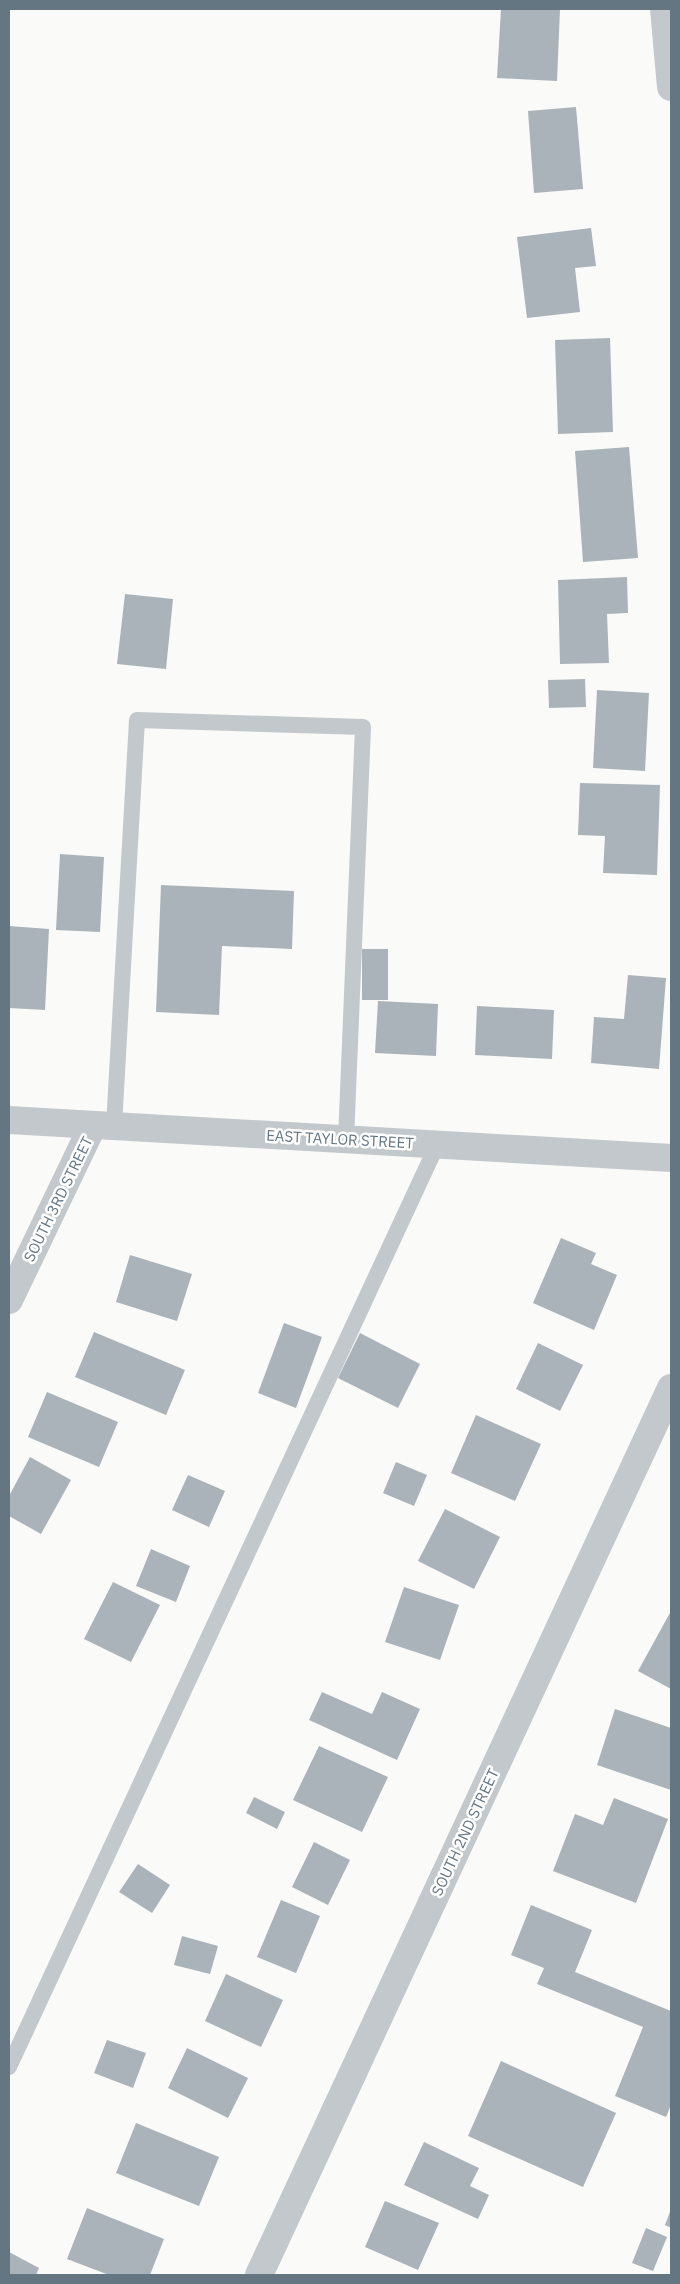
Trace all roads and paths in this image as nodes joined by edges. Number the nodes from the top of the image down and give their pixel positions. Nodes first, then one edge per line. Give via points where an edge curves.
1 (664, 9) edge
2 (671, 87) edge
3 (9, 1120) edge
4 (103, 1126) junction
5 (346, 1140) junction
6 (437, 1145) junction
7 (671, 1158) edge
8 (9, 1300) edge
9 (671, 1388) edge
10 (9, 2067) edge
11 (259, 2275) edge

1 - 2 street
3 - 4 street, EAST TAYLOR STREET
4 - 5 street, EAST TAYLOR STREET
4 - 5 lane via 137,720 363,727
4 - 8 street, SOUTH 3RD STREET
5 - 6 street, EAST TAYLOR STREET
6 - 7 street, EAST TAYLOR STREET
6 - 10 lane
9 - 11 street, SOUTH 2ND STREET

